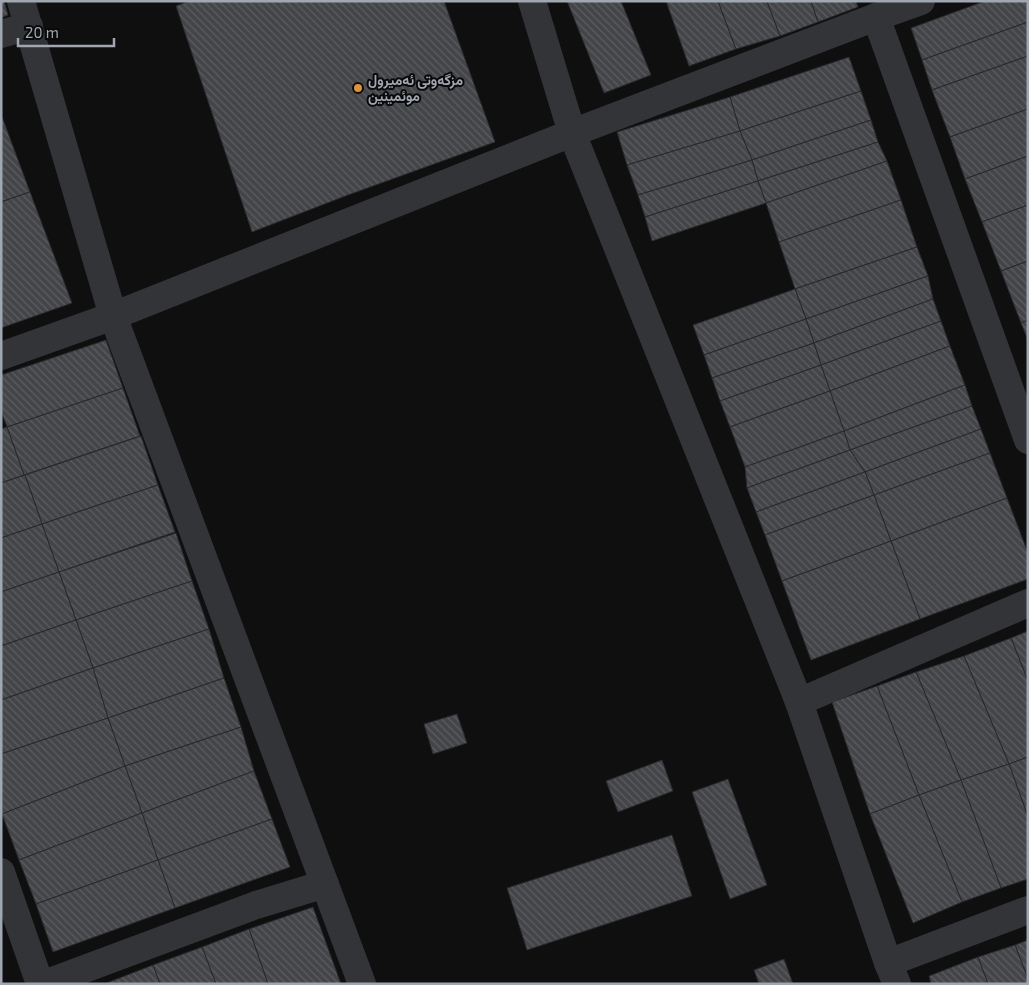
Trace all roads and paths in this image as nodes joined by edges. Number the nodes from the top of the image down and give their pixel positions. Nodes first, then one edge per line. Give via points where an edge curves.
1 (532, 1) edge
2 (921, 1) edge
3 (25, 14) edge
4 (876, 17) junction
5 (1, 34) edge
6 (572, 133) junction
7 (113, 316) junction
8 (1, 356) edge
9 (1028, 440) edge
10 (1028, 603) edge
11 (799, 702) junction
12 (1, 872) edge
13 (324, 884) junction
14 (1028, 910) edge
15 (892, 973) edge
16 (40, 984) edge
17 (44, 984) edge
18 (362, 984) edge

1 - 6 street
2 - 4 street
3 - 5 street
3 - 7 street
4 - 6 street
4 - 9 street
6 - 7 street
6 - 11 street
7 - 8 street
7 - 13 street
10 - 11 street
11 - 15 street
12 - 16 street
13 - 17 street via 256,905
13 - 18 street
14 - 15 street

